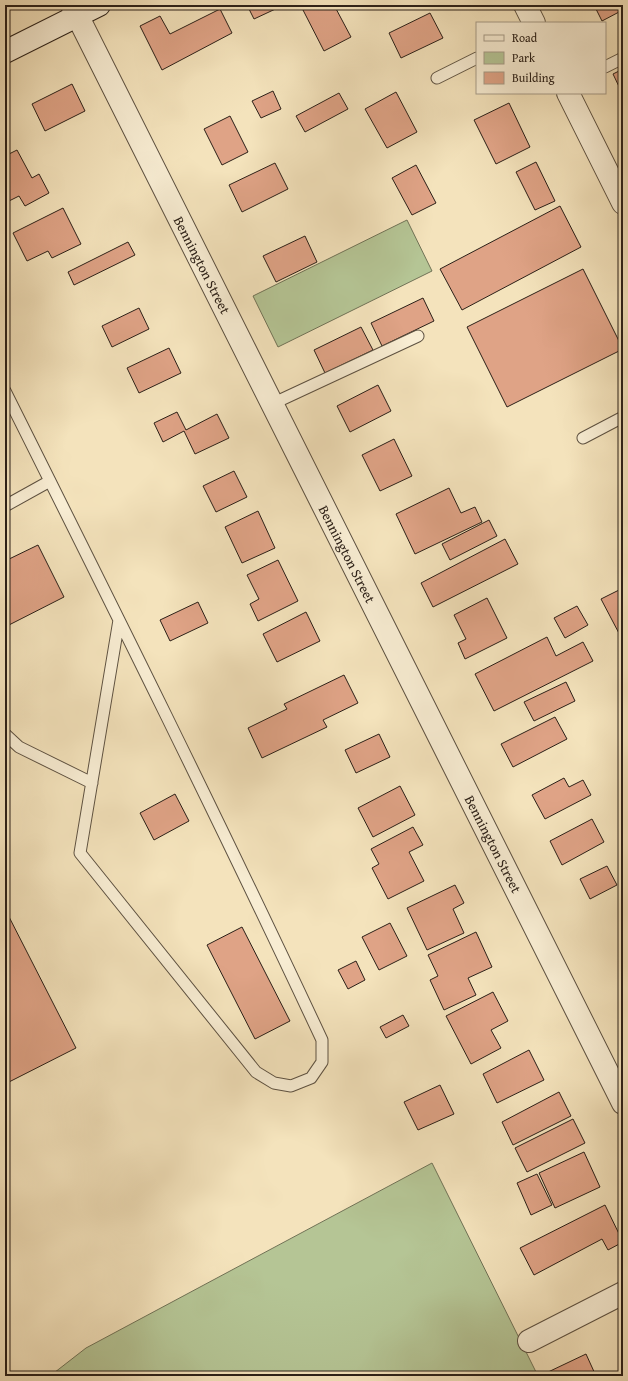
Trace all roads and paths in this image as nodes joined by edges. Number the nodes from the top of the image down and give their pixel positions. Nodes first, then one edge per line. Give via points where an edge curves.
1 (99, 5) edge
2 (525, 5) edge
3 (74, 11) edge
4 (534, 22) edge
5 (5, 52) edge
6 (476, 58) edge
7 (623, 58) edge
8 (606, 66) edge
9 (437, 78) dead end
10 (568, 94) edge
11 (623, 203) edge
12 (418, 336) dead end
13 (5, 392) edge
14 (272, 404) junction
15 (623, 416) edge
16 (583, 438) dead end
17 (50, 481) junction
18 (5, 506) edge
19 (119, 620) junction
20 (5, 734) edge
21 (92, 783) junction
22 (623, 1103) edge
23 (623, 1293) edge
24 (529, 1342) dead end

1 - 3 street
2 - 4 street
3 - 5 street
3 - 14 street, Bennington Street
6 - 9 lane
7 - 8 lane
10 - 11 street
12 - 14 lane
13 - 17 lane
14 - 22 street, Bennington Street
15 - 16 lane
17 - 18 lane
17 - 19 lane
19 - 21 lane
19 - 21 lane via 240,865 322,1040 322,1062 311,1078 291,1086 274,1084 256,1072 80,853
20 - 21 lane via 19,747
23 - 24 street

